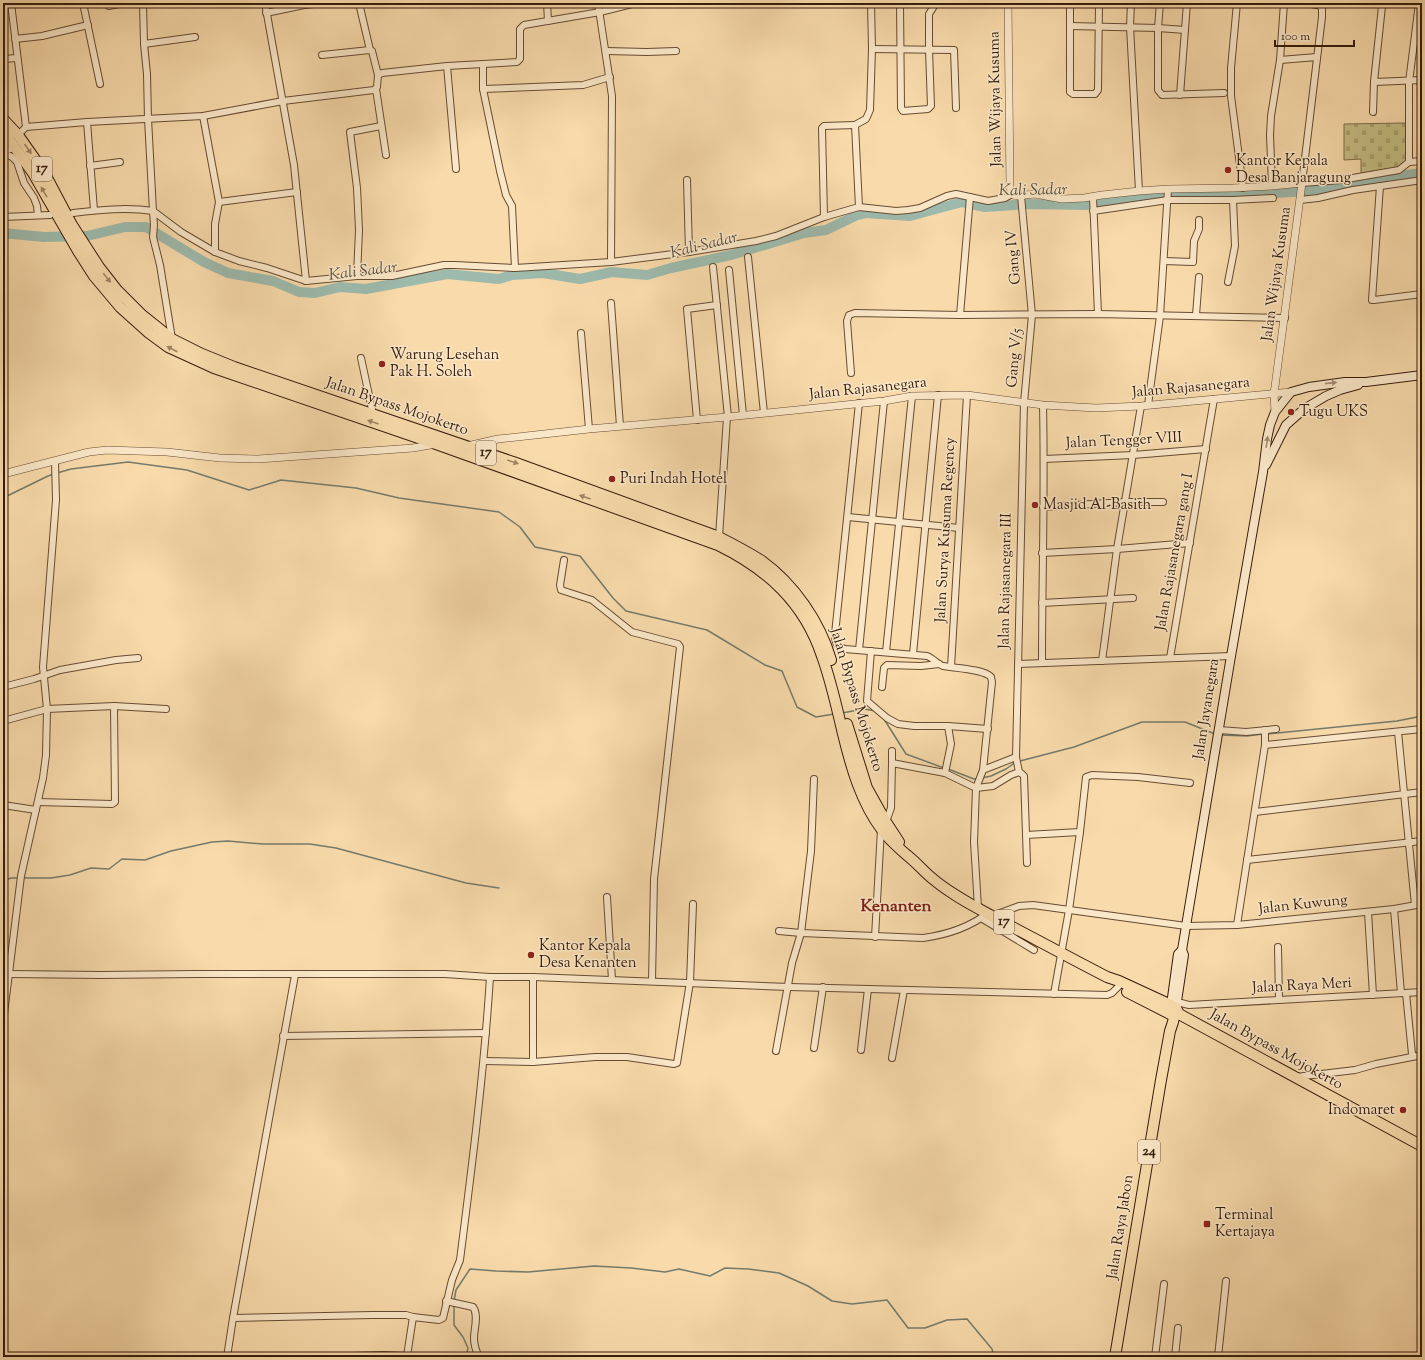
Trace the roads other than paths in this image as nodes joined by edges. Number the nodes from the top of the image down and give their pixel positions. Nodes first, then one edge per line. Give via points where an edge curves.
1 (11, 3) edge
2 (83, 3) edge
3 (123, 3) edge
4 (142, 3) edge
5 (265, 3) edge
6 (323, 3) edge
7 (359, 3) edge
8 (547, 3) edge
9 (598, 3) edge
10 (636, 3) edge
11 (871, 3) edge
12 (900, 3) edge
13 (936, 3) edge
14 (1008, 3) edge
15 (1070, 3) edge
16 (1099, 3) edge
17 (1131, 3) edge
18 (1160, 3) edge
19 (1187, 3) edge
20 (1237, 3) edge
21 (1284, 3) edge
22 (1306, 3) edge
23 (1380, 3) edge
24 (1419, 3) edge
25 (1322, 4) edge
26 (109, 6) dead end
27 (600, 12) junction
28 (266, 13) junction
29 (548, 21) junction
30 (88, 25) junction
31 (1070, 26) junction
32 (1098, 26) junction
33 (1130, 27) junction
34 (1158, 28) junction
35 (1185, 30) junction
36 (195, 37) dead end
37 (16, 39) junction
38 (144, 44) junction
39 (872, 49) junction
40 (900, 49) junction
41 (370, 50) junction
42 (929, 50) junction
43 (606, 51) junction
44 (676, 51) dead end
45 (322, 55) dead end
46 (1317, 57) junction
47 (17, 58) junction
48 (3, 60) edge
49 (1280, 60) junction
50 (483, 64) junction
51 (447, 66) junction
52 (378, 75) junction
53 (610, 77) junction
54 (1422, 80) edge
55 (1374, 82) junction
56 (1409, 82) junction
57 (100, 84) dead end
58 (376, 89) junction
59 (483, 89) junction
60 (1224, 93) dead end
61 (1180, 95) junction
62 (283, 101) junction
63 (956, 108) dead end
64 (1373, 112) dead end
65 (203, 116) junction
66 (3, 119) edge
67 (148, 119) junction
68 (87, 122) junction
69 (855, 125) junction
70 (381, 126) junction
71 (26, 127) junction
72 (3, 131) edge
73 (18, 134) junction
74 (16, 148) junction
75 (3, 150) edge
76 (3, 155) edge
77 (386, 155) dead end
78 (1422, 161) edge
79 (120, 162) dead end
80 (1409, 162) junction
81 (90, 166) junction
82 (456, 169) dead end
83 (687, 180) dead end
84 (1422, 180) edge
85 (1302, 184) junction
86 (1272, 186) junction
87 (1380, 186) junction
88 (1243, 188) junction
89 (1139, 191) junction
90 (297, 192) junction
91 (1012, 194) junction
92 (1168, 195) junction
93 (1300, 197) junction
94 (970, 198) junction
95 (1273, 198) dead end
96 (1233, 200) junction
97 (1022, 201) junction
98 (219, 202) junction
99 (1093, 205) junction
100 (860, 207) junction
101 (94, 210) junction
102 (153, 211) junction
103 (73, 213) dead end
104 (38, 215) junction
105 (50, 215) dead end
106 (824, 216) junction
107 (3, 217) edge
108 (1200, 220) dead end
109 (68, 226) junction
110 (81, 248) junction
111 (215, 252) junction
112 (689, 252) junction
113 (748, 257) dead end
114 (1164, 261) junction
115 (611, 262) junction
116 (713, 267) dead end
117 (515, 268) junction
118 (729, 270) dead end
119 (357, 276) junction
120 (1199, 277) dead end
121 (306, 281) junction
122 (1228, 282) dead end
123 (1422, 294) edge
124 (611, 303) dead end
125 (717, 305) junction
126 (1098, 314) junction
127 (960, 315) junction
128 (1032, 315) junction
129 (1196, 315) junction
130 (1160, 316) junction
131 (1285, 318) junction
132 (581, 333) dead end
133 (172, 339) junction
134 (361, 358) dead end
135 (852, 373) dead end
136 (1422, 375) edge
137 (1366, 382) junction
138 (1309, 387) junction
139 (1290, 392) junction
140 (1274, 394) junction
141 (938, 395) junction
142 (967, 395) junction
143 (912, 396) junction
144 (1214, 399) junction
145 (884, 401) junction
146 (1315, 402) junction
147 (859, 403) junction
148 (1024, 403) junction
149 (1043, 405) junction
150 (1145, 405) junction
151 (1275, 412) junction
152 (764, 413) junction
153 (373, 414) junction
154 (743, 415) junction
155 (728, 417) junction
156 (697, 420) junction
157 (1270, 425) junction
158 (620, 426) junction
159 (590, 429) junction
160 (1282, 432) junction
161 (440, 442) junction
162 (466, 447) junction
163 (1206, 450) junction
164 (455, 451) junction
165 (1133, 455) junction
166 (1044, 459) junction
167 (55, 465) junction
168 (1263, 472) junction
169 (3, 474) edge
170 (1125, 502) junction
171 (1163, 502) dead end
172 (1043, 507) junction
173 (848, 517) junction
174 (873, 519) junction
175 (898, 521) junction
176 (926, 524) junction
177 (959, 528) junction
178 (719, 538) junction
179 (1190, 543) junction
180 (1117, 549) junction
181 (1042, 552) junction
182 (564, 560) dead end
183 (1133, 598) dead end
184 (1110, 599) junction
185 (1042, 603) junction
186 (859, 650) junction
187 (871, 651) junction
188 (886, 652) junction
189 (912, 654) junction
190 (1231, 656) junction
191 (138, 658) dead end
192 (1170, 658) junction
193 (1102, 661) junction
194 (1042, 663) junction
195 (939, 664) junction
196 (1018, 664) junction
197 (951, 667) junction
198 (43, 676) junction
199 (3, 687) edge
200 (882, 687) dead end
201 (839, 703) junction
202 (114, 706) junction
203 (47, 709) junction
204 (166, 709) dead end
205 (3, 721) edge
206 (948, 726) junction
207 (988, 729) junction
208 (1276, 729) dead end
209 (1422, 729) edge
210 (1219, 731) junction
211 (1265, 731) junction
212 (1398, 732) junction
213 (1265, 744) junction
214 (892, 752) dead end
215 (1016, 758) junction
216 (892, 763) junction
217 (1018, 770) junction
218 (945, 772) junction
219 (982, 773) junction
220 (814, 779) dead end
221 (1190, 783) dead end
222 (977, 786) junction
223 (1422, 792) edge
224 (1404, 794) junction
225 (38, 802) junction
226 (3, 804) edge
227 (36, 810) junction
228 (1255, 812) junction
229 (884, 826) junction
230 (1080, 832) junction
231 (1026, 835) junction
232 (1422, 841) edge
233 (1409, 842) junction
234 (1247, 860) junction
235 (1027, 863) dead end
236 (607, 897) dead end
237 (693, 904) dead end
238 (1422, 904) edge
239 (1415, 905) junction
240 (978, 908) junction
241 (1394, 909) junction
242 (1069, 910) junction
243 (1368, 912) junction
244 (987, 916) junction
245 (1237, 925) junction
246 (1186, 926) junction
247 (779, 930) dead end
248 (801, 933) junction
249 (875, 936) junction
250 (1278, 947) dead end
251 (1034, 950) dead end
252 (1061, 953) junction
253 (10, 974) junction
254 (295, 975) junction
255 (490, 977) junction
256 (532, 977) junction
257 (1107, 977) junction
258 (612, 980) junction
259 (652, 981) junction
260 (690, 982) junction
261 (789, 987) junction
262 (823, 987) junction
263 (1118, 987) junction
264 (868, 989) junction
265 (904, 990) junction
266 (1422, 992) edge
267 (1404, 993) junction
268 (1054, 994) junction
269 (1373, 995) junction
270 (1279, 1000) junction
271 (1174, 1013) junction
272 (3, 1022) edge
273 (486, 1033) junction
274 (283, 1036) junction
275 (814, 1048) dead end
276 (861, 1050) dead end
277 (776, 1051) dead end
278 (1412, 1054) dead end
279 (1422, 1055) edge
280 (892, 1058) dead end
281 (484, 1061) junction
282 (533, 1062) junction
283 (1294, 1077) junction
284 (1422, 1146) edge
285 (1226, 1281) dead end
286 (1164, 1284) dead end
287 (448, 1302) junction
288 (413, 1317) junction
289 (233, 1318) junction
290 (1178, 1328) dead end
291 (407, 1356) edge
292 (227, 1357) edge
293 (317, 1357) edge
294 (479, 1357) edge
295 (1115, 1357) edge
296 (1155, 1357) edge
297 (1175, 1357) edge
298 (1218, 1357) edge

1 - 37 street
2 - 30 street
3 - 26 street
4 - 38 street
5 - 28 street
6 - 28 street
7 - 41 street
8 - 29 street
9 - 27 street
10 - 27 street
11 - 39 street
12 - 40 street
13 - 42 street via 929,14
14 - 91 street, Jalan Wijaya Kusuma
15 - 31 street
16 - 32 street
17 - 33 street
18 - 34 street
19 - 35 street
20 - 88 street via 1231,96
21 - 49 street
22 - 25 street
23 - 55 street via 1382,6
24 - 56 street
25 - 46 street
27 - 29 street
27 - 43 street
28 - 62 street
29 - 50 street via 522,27 519,61
30 - 37 street via 42,36
30 - 57 street
31 - 32 street
31 - 32 street via 1070,92 1073,94 1095,94 1098,90
32 - 33 street
33 - 34 street
33 - 89 street
34 - 35 street
34 - 61 street via 1159,93
35 - 61 street
36 - 38 street
37 - 47 street
38 - 67 street
39 - 40 street
39 - 69 street via 870,110 866,119
40 - 42 street
40 - 42 street via 903,111 930,108
41 - 45 street
41 - 52 street
42 - 63 street via 954,50
43 - 44 street
43 - 53 street
46 - 49 street
46 - 85 street
47 - 48 street
47 - 71 street
49 - 86 street via 1271,116
50 - 51 street
50 - 59 street
51 - 52 street
51 - 82 street
52 - 58 street
53 - 59 street via 583,85
53 - 115 street via 613,104
54 - 56 street
55 - 56 street
55 - 64 street
56 - 80 street
58 - 62 street
58 - 70 street
59 - 117 street via 500,171 506,195 512,206
60 - 61 street
62 - 65 street
62 - 90 street
65 - 67 street
65 - 98 street
66 - 73 highway, Jalan Bypass Mojokerto / 17
67 - 68 street
67 - 102 street
68 - 71 street
68 - 81 street
69 - 100 street
69 - 106 street via 822,128
70 - 77 street
70 - 119 street via 350,132 358,209
71 - 73 street
72 - 74 highway, Jalan Bypass Mojokerto / 17
73 -> 109 highway, Jalan Bypass Mojokerto / 17 via 44,172
74 - 75 street
109 -> 74 highway, Jalan Bypass Mojokerto / 17
76 - 104 street via 8,155 17,162 24,183 37,206
78 - 80 street
79 - 81 street
80 - 85 street via 1399,170
81 - 101 street
83 - 112 street
84 - 87 street
85 - 86 street, Jalan Wijaya Kusuma
85 - 93 street, Jalan Wijaya Kusuma
86 - 88 street, Jalan Wijaya Kusuma
87 - 93 street via 1318,198
87 - 123 street via 1372,300
88 - 92 street, Jalan Wijaya Kusuma
89 - 92 street, Jalan Wijaya Kusuma
89 - 99 street, Jalan Wijaya Kusuma via 1102,195
90 - 98 street
90 - 121 street
91 - 94 street via 995,201
91 - 97 street, Jalan Wijaya Kusuma
92 - 96 street
92 - 99 street
92 - 114 street
93 - 131 street, Jalan Wijaya Kusuma
94 - 100 street via 960,194 951,195 920,208 896,211
94 - 127 street
95 - 96 street
96 - 122 street via 1234,246
97 - 99 street, Jalan Wijaya Kusuma via 1035,194
97 - 128 street, Gang IV
98 - 111 street via 215,224
99 - 126 street
100 - 106 street
101 - 102 street
101 - 103 street
102 - 111 street via 181,232
102 - 133 street via 153,237
104 - 105 street
104 - 107 street
106 - 112 street via 776,236
108 - 114 street via 1194,241 1193,262
109 - 110 highway, Jalan Bypass Mojokerto / 17
110 -> 133 highway, Jalan Bypass Mojokerto / 17 via 117,290 142,315
161 -> 110 highway, Jalan Bypass Mojokerto / 17 via 214,368 168,347 120,308 94,276
111 - 121 street
112 - 115 street
113 - 152 street
114 - 130 street
115 - 117 street
116 - 125 street
117 - 119 street via 444,265 392,276
118 - 154 street
119 - 121 street
120 - 129 street
124 - 158 street
125 - 155 street
125 - 156 street via 687,308
126 - 128 street
126 - 130 street
127 - 128 street
127 - 135 street via 849,315 847,321
128 - 148 street, Gang V/5
129 - 130 street
129 - 131 street
130 - 150 street
131 - 140 street, Jalan Wijaya Kusuma
132 - 159 street
133 - 153 highway, Jalan Bypass Mojokerto / 17 via 234,367
134 - 153 street
136 - 137 main road, Jalan Jayanegara
138 -> 137 main road, Jalan Jayanegara
137 - 146 main road, Jalan Jayanegara via 1340,390
138 - 139 main road, Jalan Jayanegara
138 - 146 main road via 1315,392
139 - 140 street, Jalan Rajasanegara
139 - 151 main road, Jalan Jayanegara
140 - 144 street, Jalan Rajasanegara
140 - 151 street, Jalan Wijaya Kusuma
141 - 142 street, Jalan Rajasanegara
141 - 143 street, Jalan Rajasanegara
141 - 176 street
142 - 148 street, Jalan Rajasanegara
142 - 177 street, Jalan Surya Kusuma Regency
143 - 145 street, Jalan Rajasanegara
143 - 175 street
144 - 150 street, Jalan Rajasanegara
144 - 163 street, Jalan Rajasanegara gang I
145 - 147 street, Jalan Rajasanegara
145 - 174 street
146 - 160 main road, Jalan Jayanegara via 1286,425
147 - 152 street, Jalan Rajasanegara
147 - 173 street
148 - 149 street, Jalan Rajasanegara
148 - 196 street, Jalan Rajasanegara III
149 - 150 street, Jalan Rajasanegara via 1096,408
149 - 166 street
150 - 165 street
151 - 157 main road, Jalan Jayanegara
152 - 154 street, Jalan Rajasanegara
153 - 161 highway, Jalan Bypass Mojokerto / 17
154 - 155 street, Jalan Rajasanegara
155 - 156 street, Jalan Rajasanegara
155 - 178 street
156 - 158 street, Jalan Rajasanegara
157 - 160 main road via 1278,433
168 -> 157 main road, Jalan Jayanegara
158 - 159 street, Jalan Rajasanegara
159 - 162 street, Jalan Rajasanegara via 498,439
160 - 168 main road, Jalan Jayanegara
161 - 162 highway, Jalan Bypass Mojokerto / 17
161 - 164 highway, Jalan Bypass Mojokerto / 17
161 - 167 street via 413,448 258,459 107,450 89,452
162 - 164 street, Jalan Rajasanegara
162 -> 178 highway, Jalan Bypass Mojokerto / 17
163 - 165 street, Jalan Tengger VIII
163 - 179 street, Jalan Rajasanegara gang I
201 -> 164 highway, Jalan Bypass Mojokerto / 17 via 822,656 802,615 773,581 741,556 710,542
165 - 166 street, Jalan Tengger VIII
165 - 170 street
166 - 172 street
167 - 169 street
167 - 198 street via 56,500
168 - 190 main road, Jalan Jayanegara
170 - 171 street
170 - 172 street
170 - 180 street
172 - 181 street
173 - 174 street
173 - 186 street via 835,639 842,648
174 - 175 street
174 - 186 street
175 - 176 street
175 - 188 street
176 - 177 street
176 - 189 street
177 - 197 street, Jalan Surya Kusuma Regency
178 - 201 highway, Jalan Bypass Mojokerto / 17 via 763,562 780,577 808,611 823,639
179 - 180 street
179 - 192 street, Jalan Rajasanegara gang I
180 - 181 street
180 - 184 street
181 - 185 street
182 - 259 street via 560,590 592,600 632,632 678,644 680,647 653,887
183 - 184 street
184 - 185 street
184 - 193 street
185 - 194 street
186 - 187 street
187 - 188 street
187 - 206 street via 867,701 898,724
188 - 189 street
189 - 195 street via 930,657
190 - 192 street
190 - 210 main road, Jalan Jayanegara
191 - 198 street via 69,668
192 - 193 street
193 - 194 street
194 - 196 street
195 - 197 street
195 - 200 street via 887,665 884,668
196 - 215 street, Jalan Rajasanegara III
197 - 207 street via 985,673 992,677
198 - 199 street
198 - 203 street
201 - 229 highway, Jalan Bypass Mojokerto / 17 via 844,726
202 - 203 street
202 - 204 street
202 - 225 street via 115,802
203 - 205 street
203 - 225 street via 46,755
206 - 207 street
206 - 218 street via 951,744
207 - 219 street
208 - 211 street
209 - 212 street
210 - 211 street
210 - 246 main road, Jalan Jayanegara
211 - 213 street
212 - 213 street
212 - 224 street
213 - 228 street
214 - 216 street
215 - 217 street, Jalan Rajasanegara III
215 - 219 street
216 - 218 street
216 - 229 street via 891,808
217 - 222 street via 993,786
217 - 231 street, Jalan Rajasanegara III via 1024,776
218 - 222 street
219 - 222 street
220 - 248 street via 811,851
221 - 230 street via 1088,775 1084,781
222 - 240 street via 974,842
223 - 224 street
224 - 228 street
224 - 233 street
225 - 227 street
226 - 227 street
227 - 253 street via 20,879
228 - 234 street
229 - 240 highway, Jalan Bypass Mojokerto / 17 via 908,856 932,879
229 - 249 street
230 - 231 street
230 - 242 street
231 - 235 street, Jalan Rajasanegara III
232 - 233 street
233 - 234 street
233 - 239 street
234 - 245 street
236 - 258 street
237 - 260 street
238 - 239 street, Jalan Kuwung
239 - 241 street, Jalan Kuwung
240 - 244 highway, Jalan Bypass Mojokerto / 17
241 - 243 street, Jalan Kuwung
241 - 267 street
242 - 244 street, Jalan Kuwung via 1024,905
242 - 246 street, Jalan Kuwung
242 - 252 street
243 - 245 street, Jalan Kuwung
243 - 269 street
244 - 249 street, Jalan Kuwung via 937,936
244 - 251 street
244 - 252 highway, Jalan Bypass Mojokerto / 17
245 - 246 street, Jalan Kuwung
246 - 271 main road, Jalan Jayanegara via 1182,950 1178,954
247 - 248 street, Jalan Kuwung
248 - 249 street, Jalan Kuwung
248 - 261 street via 792,962
250 - 270 street
252 - 257 highway, Jalan Bypass Mojokerto / 17
252 - 268 street
253 - 254 street
253 - 272 street
254 - 255 street via 445,974
254 - 274 street
255 - 256 street
255 - 273 street
256 - 258 street
256 - 282 street
257 - 263 highway, Jalan Bypass Mojokerto / 17
257 - 271 highway, Jalan Bypass Mojokerto / 17 via 1119,981
258 - 259 street
259 - 260 street
260 - 261 street
260 - 282 street via 676,1064 627,1057
261 - 262 street
261 - 277 street
262 - 264 street
262 - 275 street
263 - 268 street via 1106,995
263 - 271 highway, Jalan Bypass Mojokerto / 17
264 - 265 street
264 - 276 street
265 - 268 street
265 - 280 street
266 - 267 street, Jalan Raya Meri
267 - 269 street, Jalan Raya Meri
267 - 278 street
269 - 270 street, Jalan Raya Meri
270 - 271 street, Jalan Raya Meri via 1189,1005
271 - 283 highway, Jalan Bypass Mojokerto / 17
271 - 295 highway, Jalan Raya Jabon / 24
273 - 274 street
273 - 281 street
274 - 289 street
279 - 283 street via 1355,1070
281 - 282 street
281 - 287 street via 460,1260 452,1280
283 - 284 highway, Jalan Bypass Mojokerto / 17
285 - 298 street
286 - 296 street
287 - 288 street via 441,1320
287 - 294 street via 473,1307 475,1310 474,1340
288 - 289 street via 378,1315
288 - 291 street
289 - 292 street
290 - 297 street
291 - 293 street

